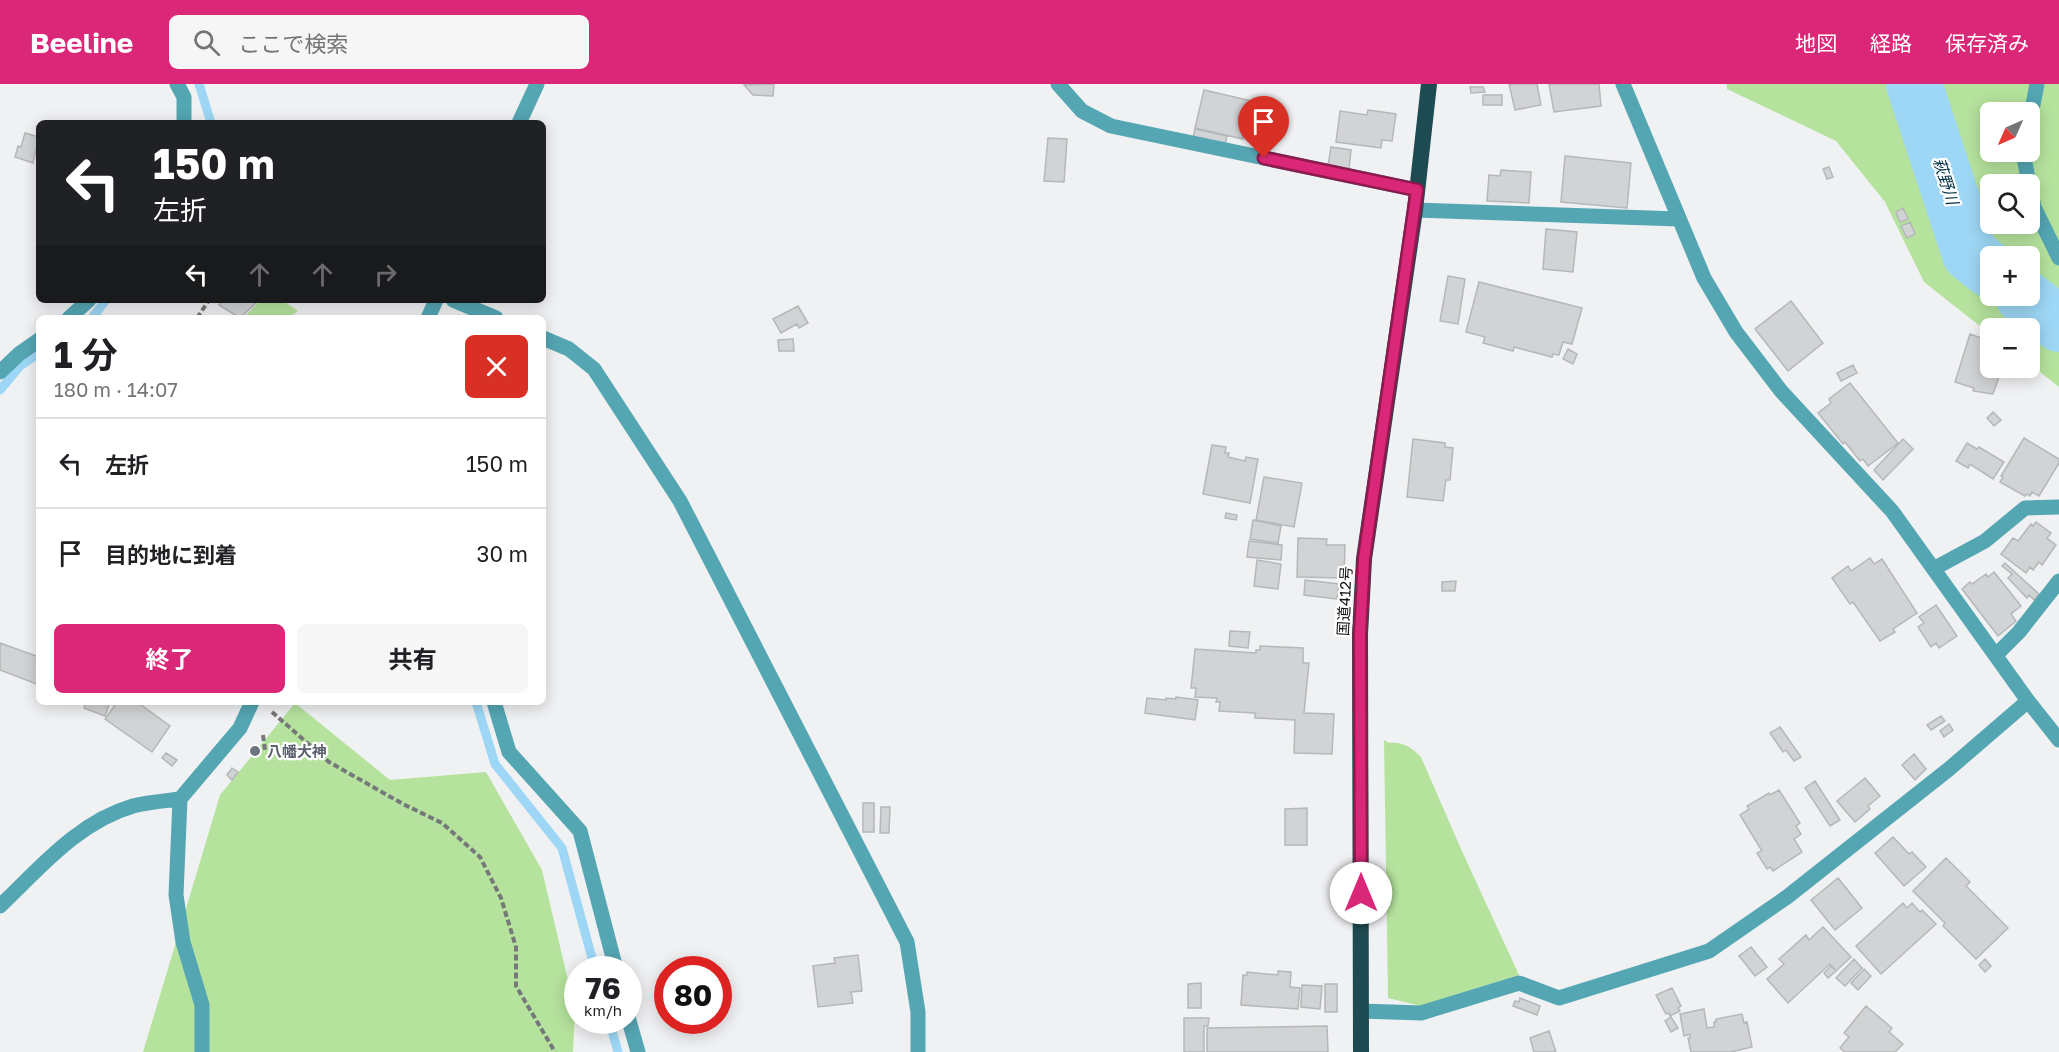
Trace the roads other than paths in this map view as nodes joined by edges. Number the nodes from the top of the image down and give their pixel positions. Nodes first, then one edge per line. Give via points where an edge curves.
1 (177, 84) edge
2 (537, 84) edge
3 (1058, 84) edge
4 (1429, 84) edge
5 (1623, 84) edge
6 (2037, 84) edge
7 (2034, 102) edge
8 (184, 120) edge
9 (520, 120) edge
10 (1417, 190) junction
11 (1415, 210) junction
12 (1679, 219) junction
13 (2040, 219) edge
14 (2059, 258) edge
15 (86, 303) edge
16 (460, 303) edge
17 (72, 315) edge
18 (489, 315) edge
19 (546, 339) edge
20 (36, 342) edge
21 (0, 372) edge
22 (2059, 507) edge
23 (1935, 568) junction
24 (2059, 581) edge
25 (1996, 655) junction
26 (2028, 701) junction
27 (251, 705) edge
28 (495, 705) edge
29 (2059, 740) edge
30 (180, 799) junction
31 (0, 906) edge
32 (613, 956) edge
33 (1361, 1011) junction
34 (633, 1034) edge
35 (202, 1052) edge
36 (638, 1052) edge
37 (918, 1052) edge
38 (1361, 1052) edge

1 - 8 street via 184,97
2 - 9 street
3 - 10 street via 1082,111 1111,126
4 - 10 highway, 国道412号
5 - 12 street
6 - 7 street
10 - 11 highway, 国道412号
11 - 12 street
11 - 33 highway, 国道412号 via 1364,559 1360,634
12 - 23 street via 1704,278 1736,332 1781,391 1892,511
13 - 14 street
15 - 17 street
16 - 18 street
19 - 37 street via 569,348 594,369 681,501 907,942 918,1012
20 - 21 street
22 - 23 street via 2025,508 1985,541
23 - 25 street
24 - 25 street
25 - 26 street
26 - 29 street
26 - 33 street via 1787,897 1709,951 1559,998 1519,983 1420,1013
27 - 30 street via 240,728
28 - 32 street via 509,752 580,831
30 - 31 street via 135,806 93,823 60,848
30 - 35 street via 176,895 183,942 202,1005
33 - 38 highway, 国道412号
34 - 36 street

